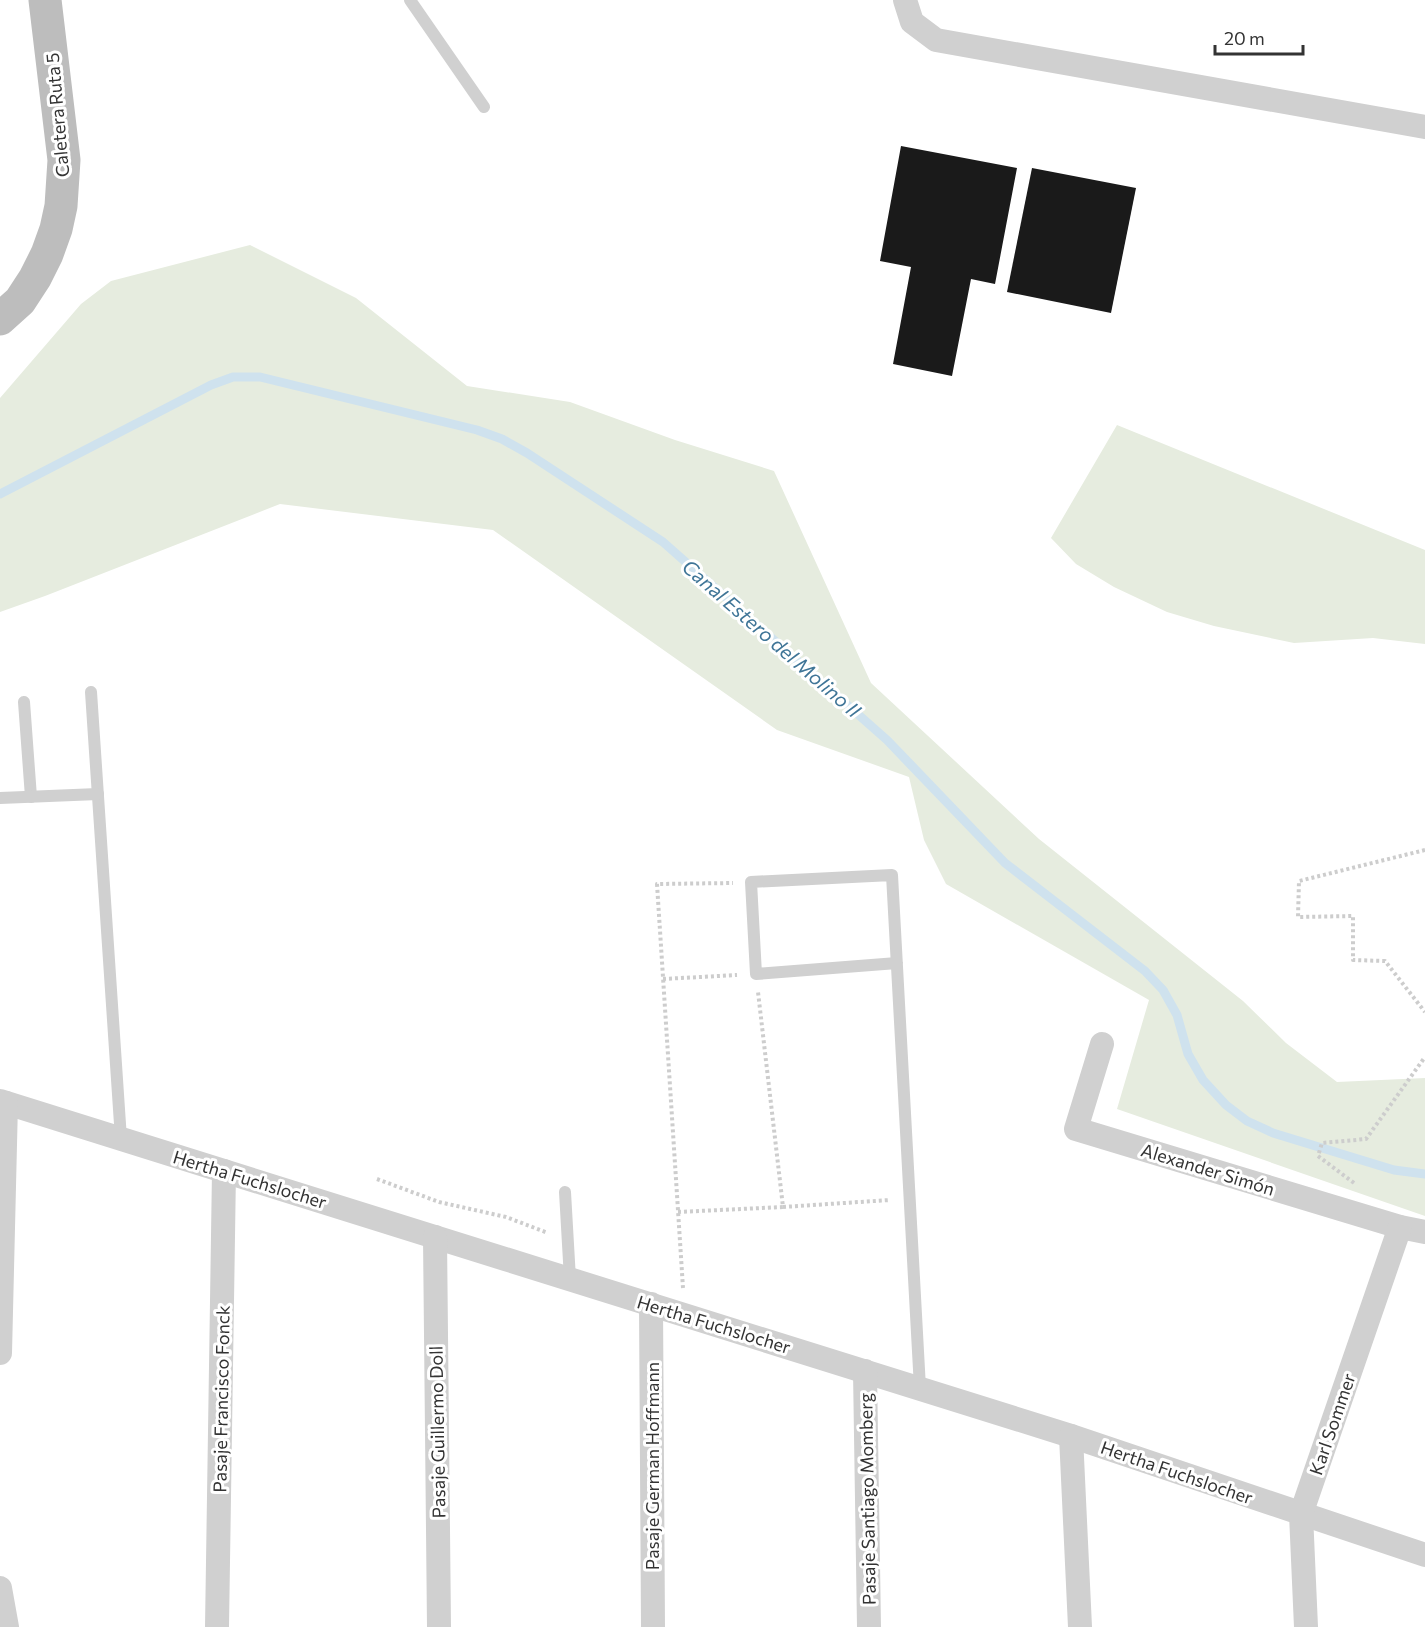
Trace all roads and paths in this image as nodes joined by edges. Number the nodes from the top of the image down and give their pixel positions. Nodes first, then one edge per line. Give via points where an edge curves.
1 (45, 0) edge
2 (410, 0) edge
3 (905, 0) edge
4 (484, 107) dead end
5 (1425, 127) edge
6 (0, 319) edge
7 (91, 692) dead end
8 (24, 702) dead end
9 (98, 794) junction
10 (31, 797) junction
11 (0, 798) edge
12 (1425, 850) edge
13 (751, 882) junction
14 (897, 963) junction
15 (756, 974) junction
16 (663, 979) junction
17 (1425, 1012) edge
18 (1102, 1044) dead end
19 (1425, 1057) edge
20 (3, 1102) edge
21 (121, 1139) junction
22 (1318, 1156) dead end
23 (225, 1171) junction
24 (377, 1179) dead end
25 (565, 1192) dead end
26 (910, 1199) junction
27 (783, 1207) junction
28 (678, 1212) junction
29 (1400, 1227) junction
30 (1425, 1232) edge
31 (435, 1237) junction
32 (568, 1241) junction
33 (682, 1263) dead end
34 (570, 1279) junction
35 (651, 1304) junction
36 (0, 1326) edge
37 (0, 1353) edge
38 (865, 1371) junction
39 (920, 1388) junction
40 (1071, 1436) junction
41 (1301, 1514) junction
42 (1425, 1555) edge
43 (0, 1588) edge
44 (7, 1627) edge
45 (217, 1627) edge
46 (439, 1627) edge
47 (653, 1627) edge
48 (869, 1627) edge
49 (1080, 1627) edge
50 (1306, 1627) edge

1 - 6 street, Caletera Ruta 5 via 64,160 61,206 47,254 35,278 20,301
2 - 4 lane
3 - 5 street via 912,22 936,40
7 - 9 lane
8 - 10 lane
9 - 10 lane
9 - 21 lane
10 - 11 lane
12 - 17 path via 1299,881 1298,917 1353,916 1353,960 1385,961
13 - 14 lane via 892,875
13 - 15 lane
13 - 16 path via 657,884
14 - 15 lane
14 - 26 lane
15 - 16 path
15 - 27 path
16 - 28 path
18 - 29 street, Alexander Simón via 1076,1129
19 - 22 path via 1366,1139 1322,1143
20 - 21 street, Hertha Fuchslocher
20 - 36 street
21 - 23 street, Hertha Fuchslocher
23 - 31 street, Hertha Fuchslocher
23 - 45 street, Pasaje Francisco Fonck
24 - 32 path via 446,1204 506,1217
25 - 32 lane
26 - 27 path
26 - 39 lane
27 - 28 path
28 - 33 path
29 - 30 street, Alexander Simón
29 - 41 street, Karl Sommer
31 - 34 street, Hertha Fuchslocher
31 - 46 street, Pasaje Guillermo Doll
32 - 34 lane
34 - 35 street, Hertha Fuchslocher
35 - 38 street, Hertha Fuchslocher
35 - 47 street, Pasaje German Hoffmann
36 - 37 street
38 - 39 street, Hertha Fuchslocher
38 - 48 street, Pasaje Santiago Momberg
39 - 40 street, Hertha Fuchslocher
40 - 41 street, Hertha Fuchslocher
40 - 49 street
41 - 42 street, Hertha Fuchslocher
41 - 50 street, Karl Sommer
43 - 44 street

